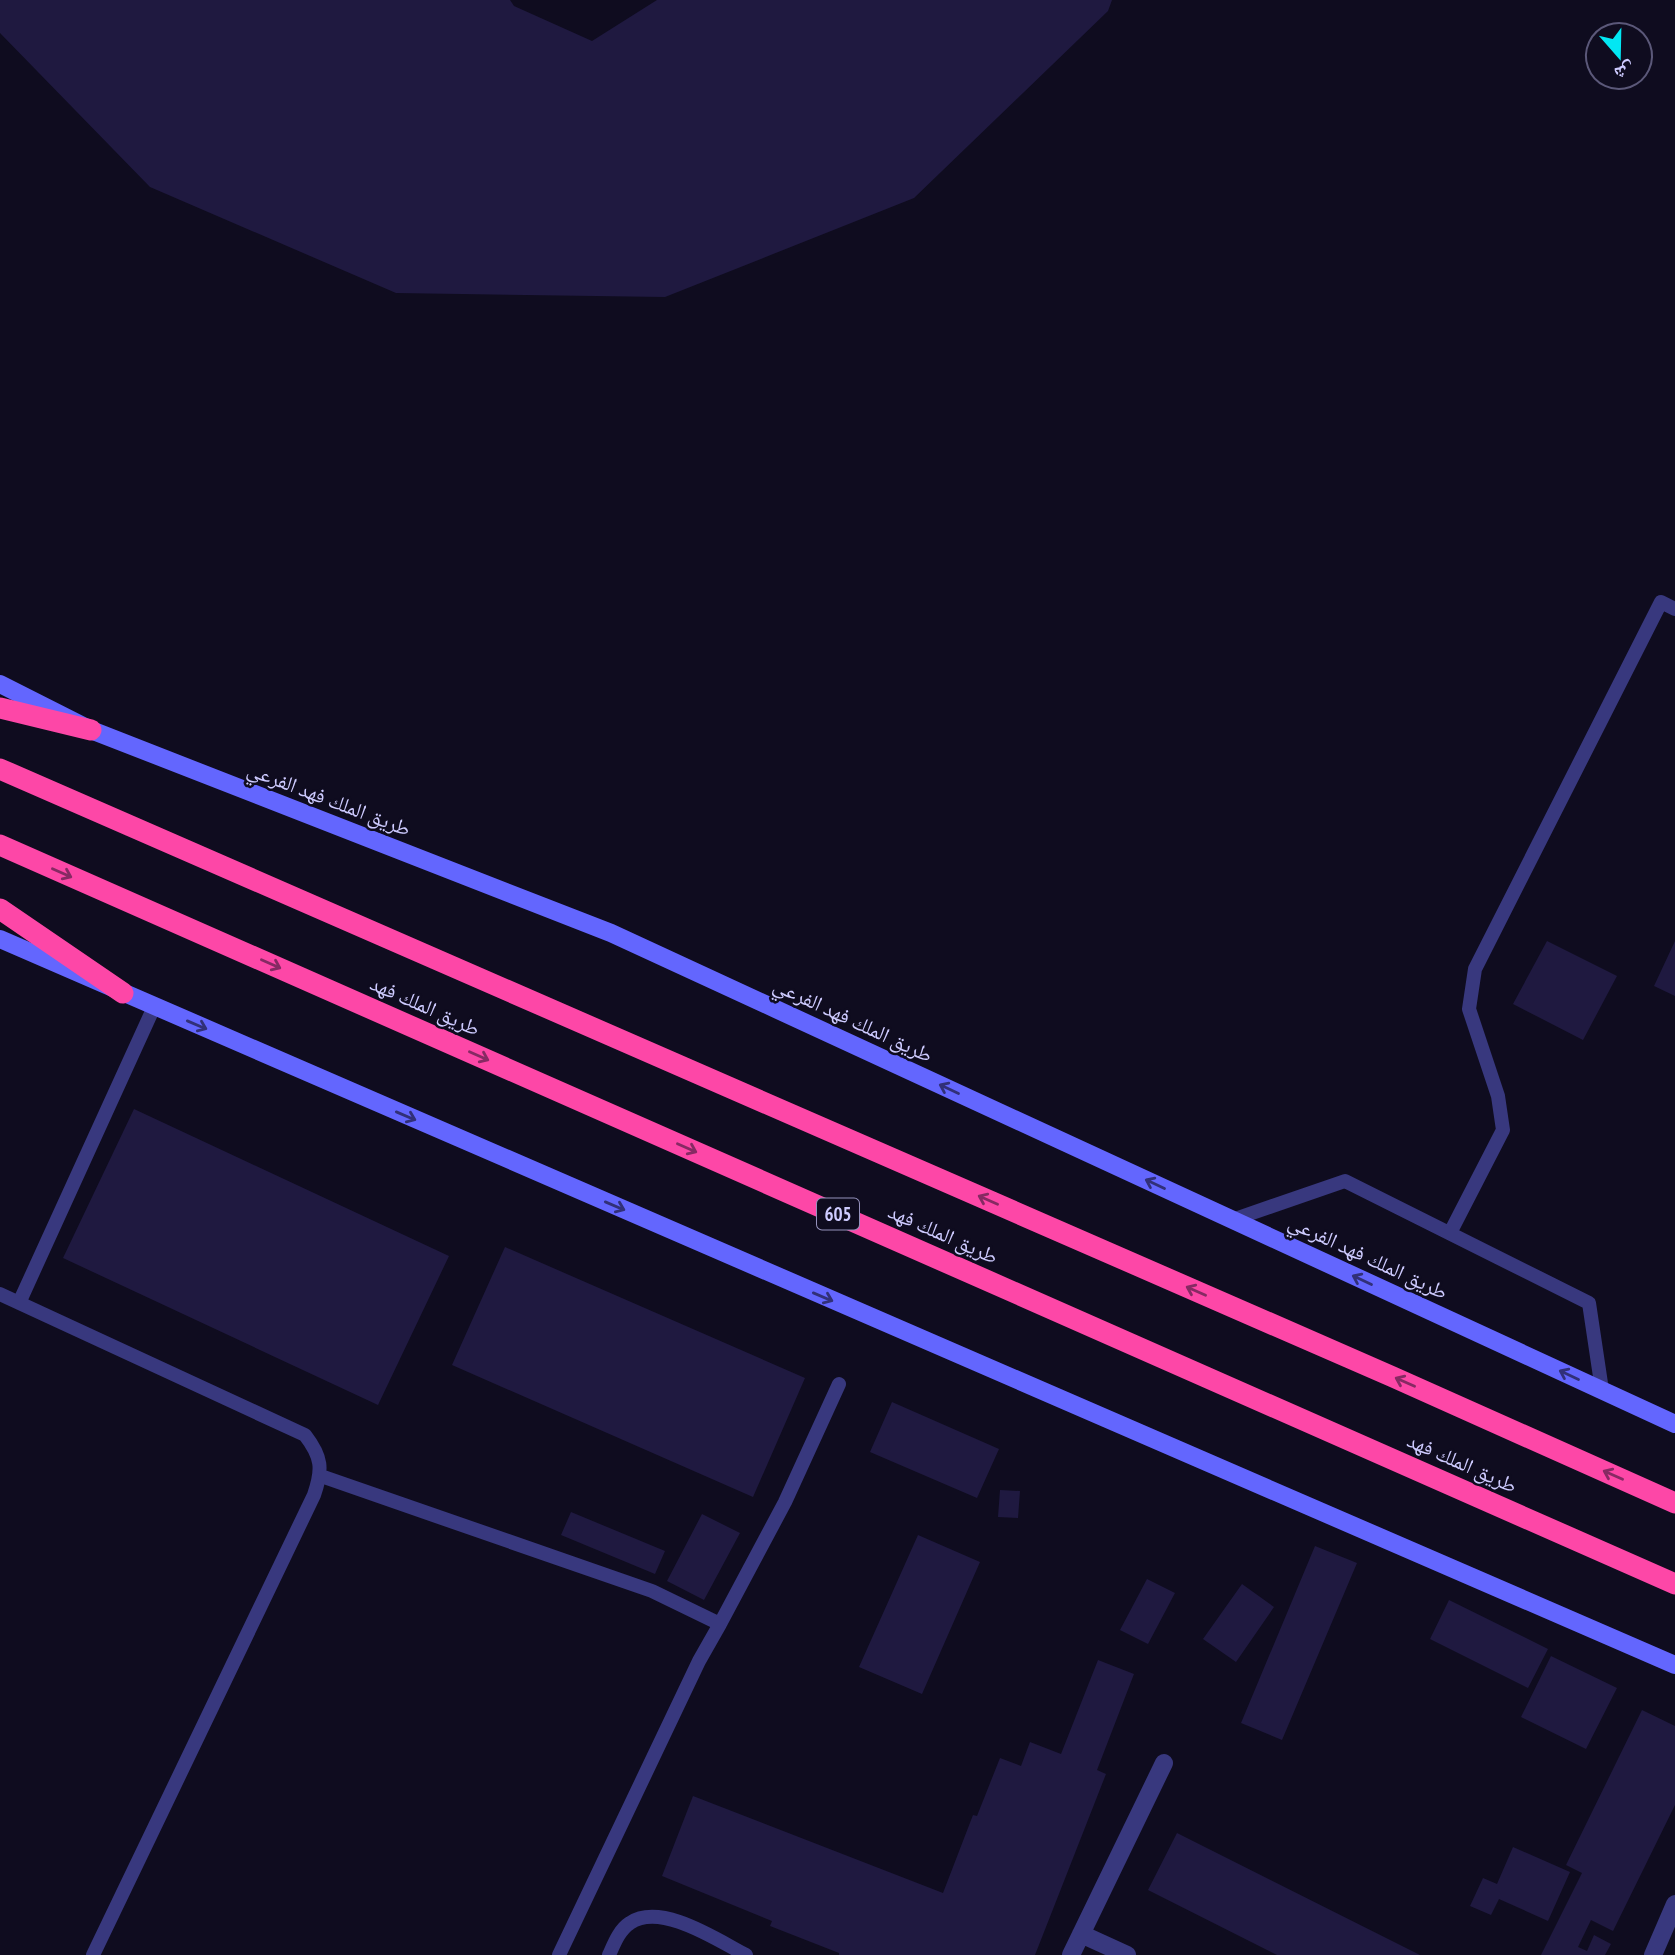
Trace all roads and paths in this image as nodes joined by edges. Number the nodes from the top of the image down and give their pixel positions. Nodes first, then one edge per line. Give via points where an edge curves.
1 (1675, 608) edge
2 (0, 684) edge
3 (0, 709) edge
4 (90, 730) junction
5 (0, 769) edge
6 (0, 845) edge
7 (0, 909) edge
8 (0, 939) edge
9 (122, 993) junction
10 (154, 1007) junction
11 (1232, 1220) junction
12 (1450, 1233) junction
13 (0, 1294) edge
14 (19, 1303) junction
15 (839, 1384) dead end
16 (1602, 1390) junction
17 (1675, 1424) edge
18 (321, 1476) junction
19 (1675, 1503) edge
20 (1675, 1584) edge
21 (720, 1624) junction
22 (1675, 1665) edge
23 (1164, 1762) dead end
24 (1675, 1904) edge
25 (1081, 1934) junction
26 (93, 1955) edge
27 (559, 1955) edge
28 (609, 1955) edge
29 (746, 1955) edge
30 (1071, 1955) edge
31 (1127, 1955) edge
32 (1653, 1955) edge

1 - 12 lane via 1661,602 1475,969 1469,1009 1498,1096 1503,1130
2 - 4 main road, طريق الملك فهد الفرعي
3 - 4 highway
11 -> 4 main road, طريق الملك فهد الفرعي via 611,933
19 -> 5 highway
6 -> 20 highway, طريق الملك فهد / 605
7 - 9 highway
8 - 9 main road
9 - 10 main road
10 - 14 lane
10 -> 22 main road
11 - 12 lane via 1345,1181
16 -> 11 main road, طريق الملك فهد الفرعي
12 - 16 lane via 1589,1303
13 - 14 lane
14 - 18 lane via 305,1436 318,1452
15 - 21 lane via 785,1502
16 - 17 main road, طريق الملك فهد الفرعي
18 - 21 lane via 652,1591
18 - 26 lane
21 - 27 lane
23 - 25 street
24 - 32 street
25 - 30 street
25 - 31 street
28 - 29 lane via 630,1922 651,1916 680,1922

